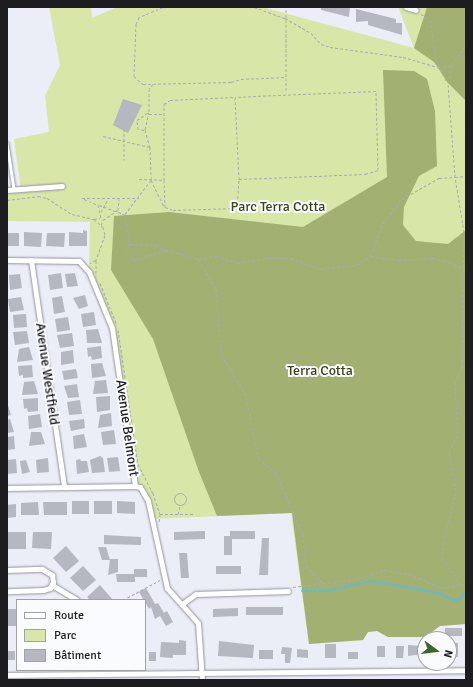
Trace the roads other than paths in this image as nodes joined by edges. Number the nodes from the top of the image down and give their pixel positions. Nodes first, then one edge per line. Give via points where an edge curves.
1 (406, 7) edge
2 (416, 10) road end
3 (7, 143) edge
4 (62, 186) dead end
5 (14, 189) junction
6 (7, 190) edge
7 (7, 260) edge
8 (31, 260) junction
9 (135, 486) junction
10 (64, 487) junction
11 (7, 488) edge
12 (7, 570) edge
13 (52, 585) junction
14 (7, 591) edge
15 (288, 591) road end
16 (75, 599) edge
17 (182, 604) junction
18 (466, 670) edge
19 (202, 673) junction
20 (7, 675) edge
21 (202, 680) edge

1 - 2 street
3 - 5 lane
4 - 5 street
5 - 6 street
7 - 8 street
8 - 9 street, Avenue Belmont via 80,261 89,272 112,328
8 - 10 street, Avenue Westfield
9 - 10 street
9 - 17 street, Avenue Belmont via 140,488 148,501 167,588
10 - 11 street
12 - 13 street via 42,569 52,575
13 - 14 street via 43,590
13 - 16 street
15 - 17 street via 196,594
17 - 19 street, Avenue Belmont via 198,623
18 - 19 street
19 - 20 street
19 - 21 street, Avenue Belmont

